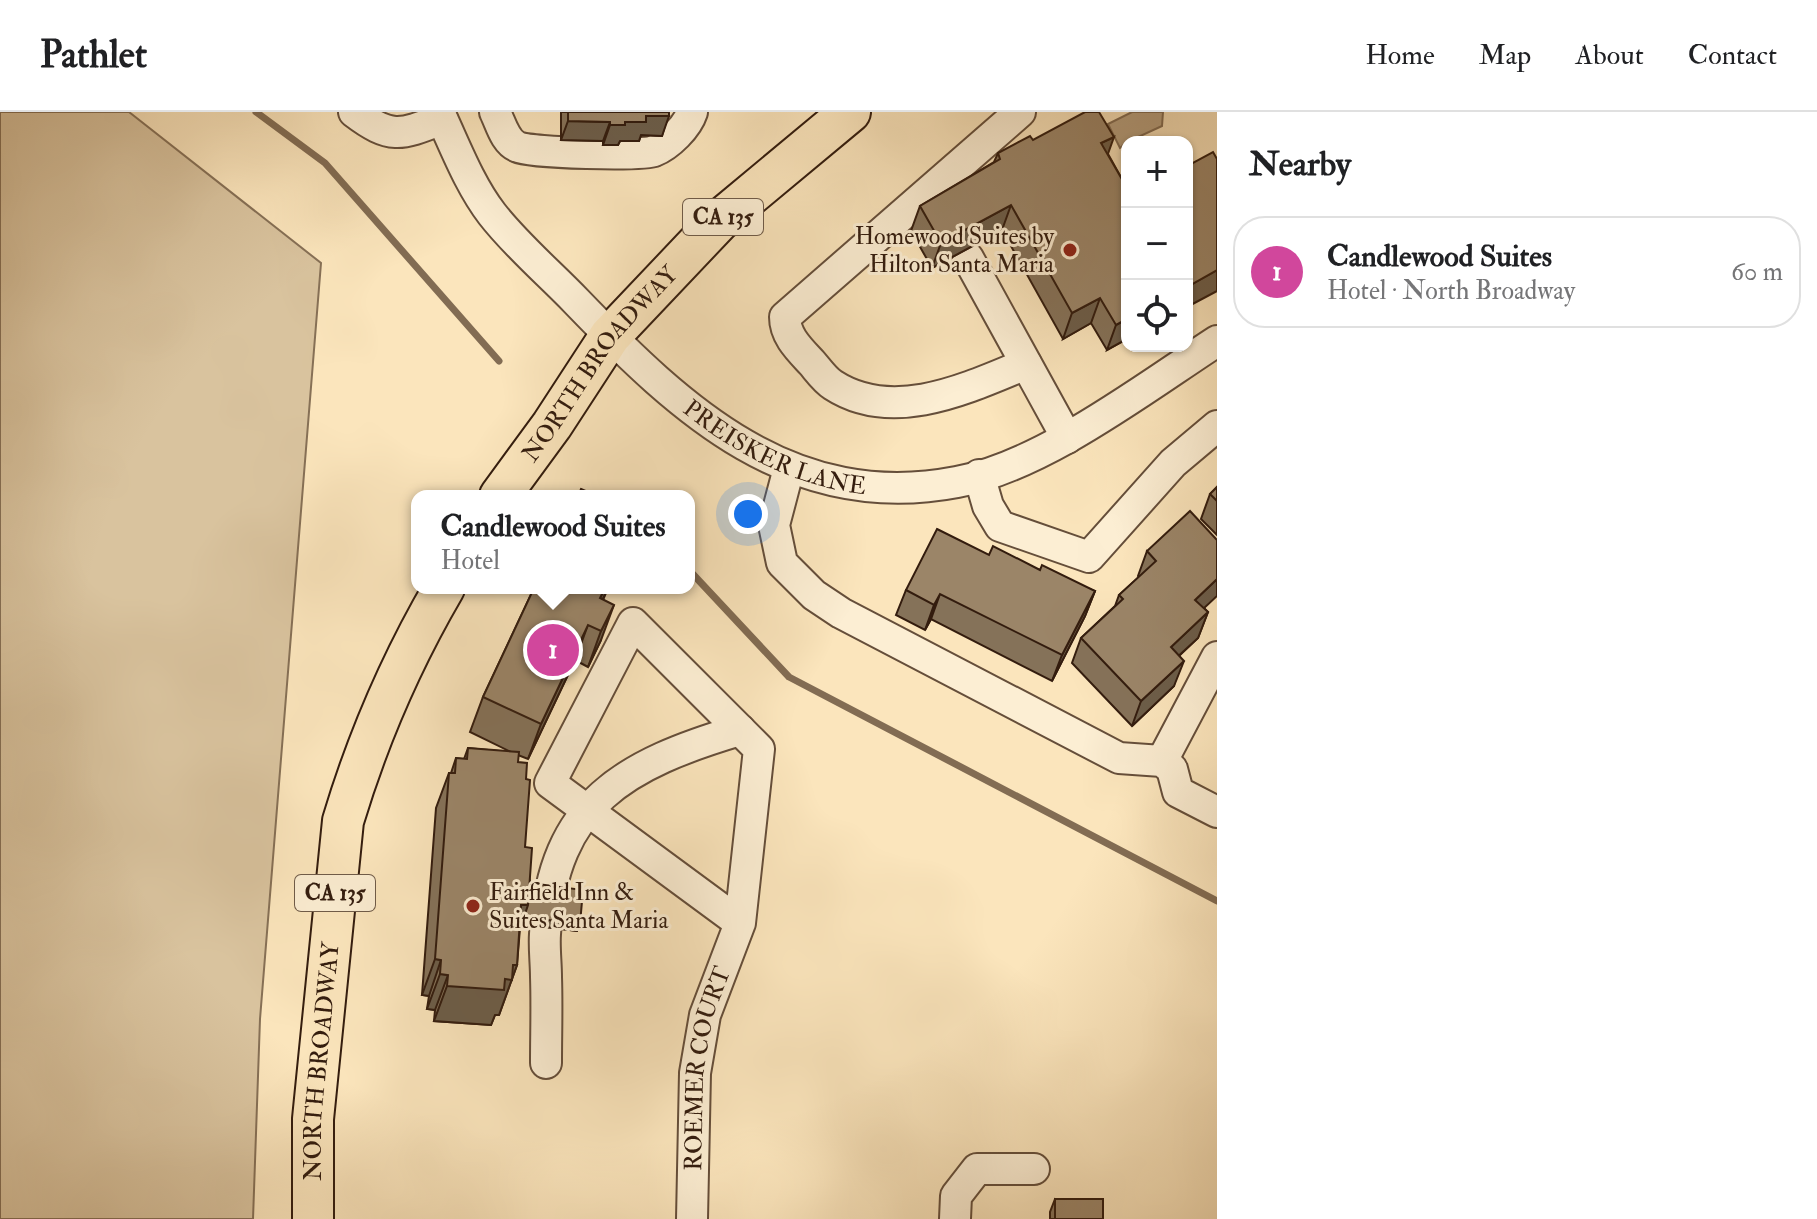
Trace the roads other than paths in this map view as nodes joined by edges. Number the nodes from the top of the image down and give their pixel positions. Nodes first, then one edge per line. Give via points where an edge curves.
1 (354, 112) edge
2 (495, 112) edge
3 (692, 112) edge
4 (850, 112) edge
5 (1020, 112) edge
6 (440, 115) edge
7 (968, 258) dead end
8 (610, 336) junction
9 (1217, 341) edge
10 (1026, 364) junction
11 (1217, 426) edge
12 (1067, 438) junction
13 (789, 468) junction
14 (979, 475) junction
15 (504, 490) edge
16 (441, 594) edge
17 (1217, 657) edge
18 (740, 730) junction
19 (1162, 761) junction
20 (587, 810) junction
21 (1217, 812) edge
22 (740, 923) junction
23 (546, 1063) dead end
24 (1034, 1169) dead end
25 (313, 1219) edge
26 (692, 1219) edge
27 (955, 1219) edge

1 - 6 street via 392,133 410,131
2 - 3 street via 516,147 653,153 676,136
4 - 8 main road, NORTH BROADWAY / CA 135 via 719,221
5 - 10 street via 785,317 785,329 831,384 859,398 896,402 950,395
6 - 8 street, PREISKER LANE via 492,214
7 - 10 street
8 - 13 street, PREISKER LANE via 683,403 736,441
8 - 15 main road, NORTH BROADWAY / CA 135
9 - 12 street, PREISKER LANE
10 - 12 street
11 - 14 street via 1173,463 1089,557 1000,526
12 - 14 street, PREISKER LANE
13 - 14 street, PREISKER LANE via 838,483 897,487
13 - 19 street via 774,525 782,563 814,595 1119,758
16 - 25 main road, NORTH BROADWAY / CA 135 via 380,718 343,821 313,1119
17 - 19 street
18 - 20 street via 657,759 615,783
18 - 20 street via 633,623 550,783
18 - 22 street, ROEMER COURT via 759,749
19 - 21 street via 1172,769 1178,792
20 - 22 street
20 - 23 street via 564,847 551,894 545,934
22 - 26 street, ROEMER COURT via 705,1015 695,1073
24 - 27 street via 977,1169 956,1196

